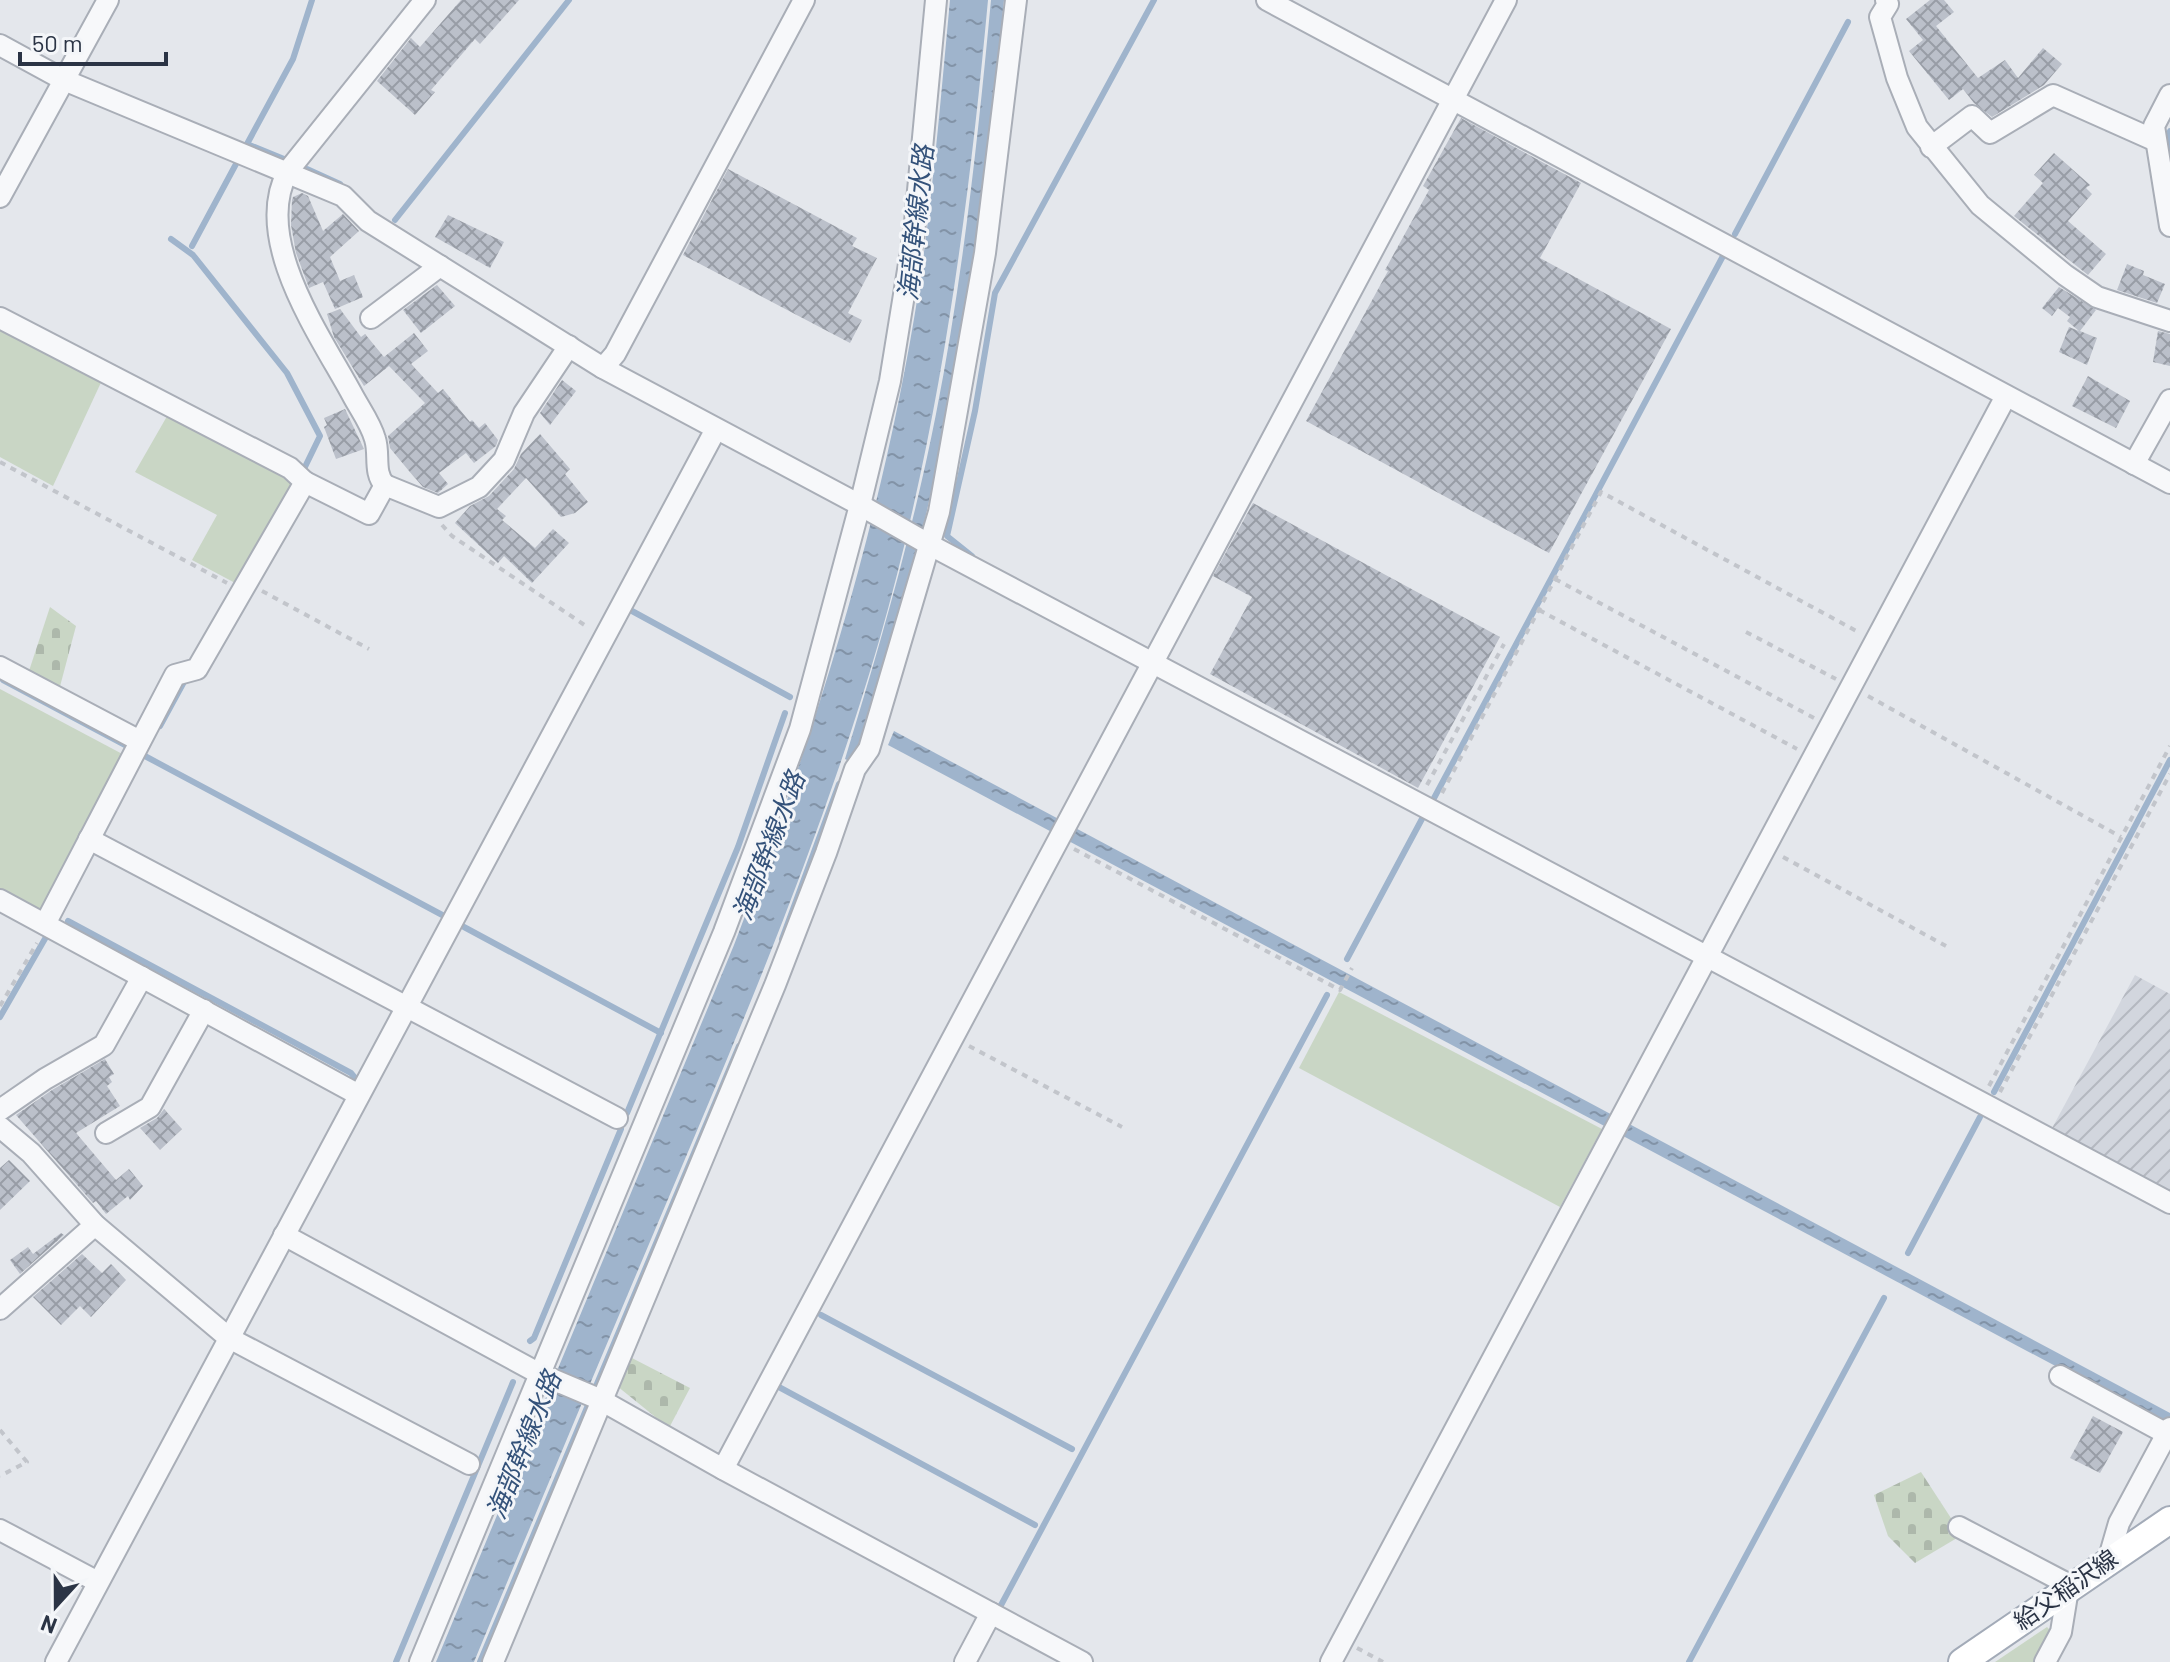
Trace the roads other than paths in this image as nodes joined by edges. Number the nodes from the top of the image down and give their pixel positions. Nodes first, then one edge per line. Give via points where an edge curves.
1 (108, 0) edge
2 (425, 0) edge
3 (804, 0) edge
4 (936, 0) edge
5 (1016, 0) edge
6 (1267, 0) edge
7 (1506, 0) edge
8 (1890, 1) edge
9 (0, 45) edge
10 (64, 80) junction
11 (2170, 95) edge
12 (1452, 99) junction
13 (2154, 140) junction
14 (1931, 147) junction
15 (288, 171) junction
16 (0, 197) edge
17 (2170, 226) edge
18 (440, 266) junction
19 (0, 318) edge
20 (371, 318) dead end
21 (2170, 321) edge
22 (569, 346) junction
23 (603, 368) junction
24 (2006, 396) junction
25 (2170, 400) edge
26 (716, 429) junction
27 (2134, 464) junction
28 (305, 482) junction
29 (2170, 483) edge
30 (385, 485) junction
31 (860, 505) junction
32 (928, 544) junction
33 (1154, 662) junction
34 (0, 667) edge
35 (140, 741) junction
36 (89, 839) junction
37 (0, 900) edge
38 (45, 925) junction
39 (1708, 959) junction
40 (142, 977) junction
41 (406, 1007) junction
42 (204, 1010) junction
43 (359, 1095) junction
44 (0, 1110) edge
45 (617, 1118) dead end
46 (0, 1127) edge
47 (106, 1133) dead end
48 (2170, 1203) edge
49 (95, 1225) junction
50 (284, 1235) junction
51 (0, 1309) edge
52 (229, 1338) junction
53 (540, 1374) junction
54 (2060, 1376) dead end
55 (601, 1400) junction
56 (2169, 1430) edge
57 (469, 1464) dead end
58 (723, 1469) junction
59 (2170, 1520) edge
60 (1959, 1527) dead end
61 (0, 1530) edge
62 (2108, 1561) junction
63 (98, 1582) junction
64 (2068, 1589) junction
65 (991, 1613) junction
66 (56, 1662) edge
67 (420, 1662) edge
68 (493, 1662) edge
69 (965, 1662) edge
70 (1082, 1662) edge
71 (1331, 1662) edge
72 (1962, 1662) edge
73 (2045, 1662) edge

1 - 10 street
2 - 15 street
3 - 23 street
4 - 31 street via 914,233 890,381
5 - 32 street via 985,253 939,512
6 - 12 street
7 - 12 street
8 - 14 street via 1880,17 1897,78
9 - 10 street
10 - 15 street
10 - 16 street
11 - 13 street via 2154,126
12 - 24 street
12 - 33 street
13 - 14 street via 2053,95 1990,133 1972,116
13 - 17 street
14 - 21 street via 1980,205 2065,275 2097,297
15 - 18 street via 343,196 368,221
15 - 30 street via 275,208 277,233 300,300 375,439 379,479
18 - 20 street
18 - 22 street
19 - 28 street via 290,468
22 - 23 street
22 - 30 street via 524,413 504,460 479,487 439,507
23 - 26 street
24 - 27 street
24 - 39 street
25 - 27 street
26 - 31 street
26 - 41 street
27 - 29 street
28 - 30 street via 369,514
28 - 35 street via 197,669 175,675
31 - 32 street
31 - 53 street via 800,729 724,932
32 - 33 street
32 - 55 street via 869,749 855,769 775,985
33 - 39 street
33 - 58 street
34 - 35 street
35 - 36 street
36 - 38 street
36 - 41 street
37 - 38 street
38 - 40 street
39 - 48 street
39 - 71 street
40 - 42 street
40 - 44 street via 104,1045
41 - 43 street
41 - 45 street
42 - 43 street
42 - 47 street via 150,1107
43 - 50 street
46 - 49 street via 31,1153
49 - 51 street
49 - 52 street
50 - 52 street
50 - 53 street
52 - 57 street
52 - 63 street
53 - 55 street
53 - 67 street
54 - 56 street
55 - 58 street
55 - 68 street
56 - 62 street via 2119,1523
58 - 65 street
59 - 62 main road, 給父稲沢線
60 - 64 street
61 - 63 street
62 - 64 main road, 給父稲沢線
63 - 66 street
64 - 72 main road, 給父稲沢線
64 - 73 street via 2061,1632
65 - 69 street
65 - 70 street

